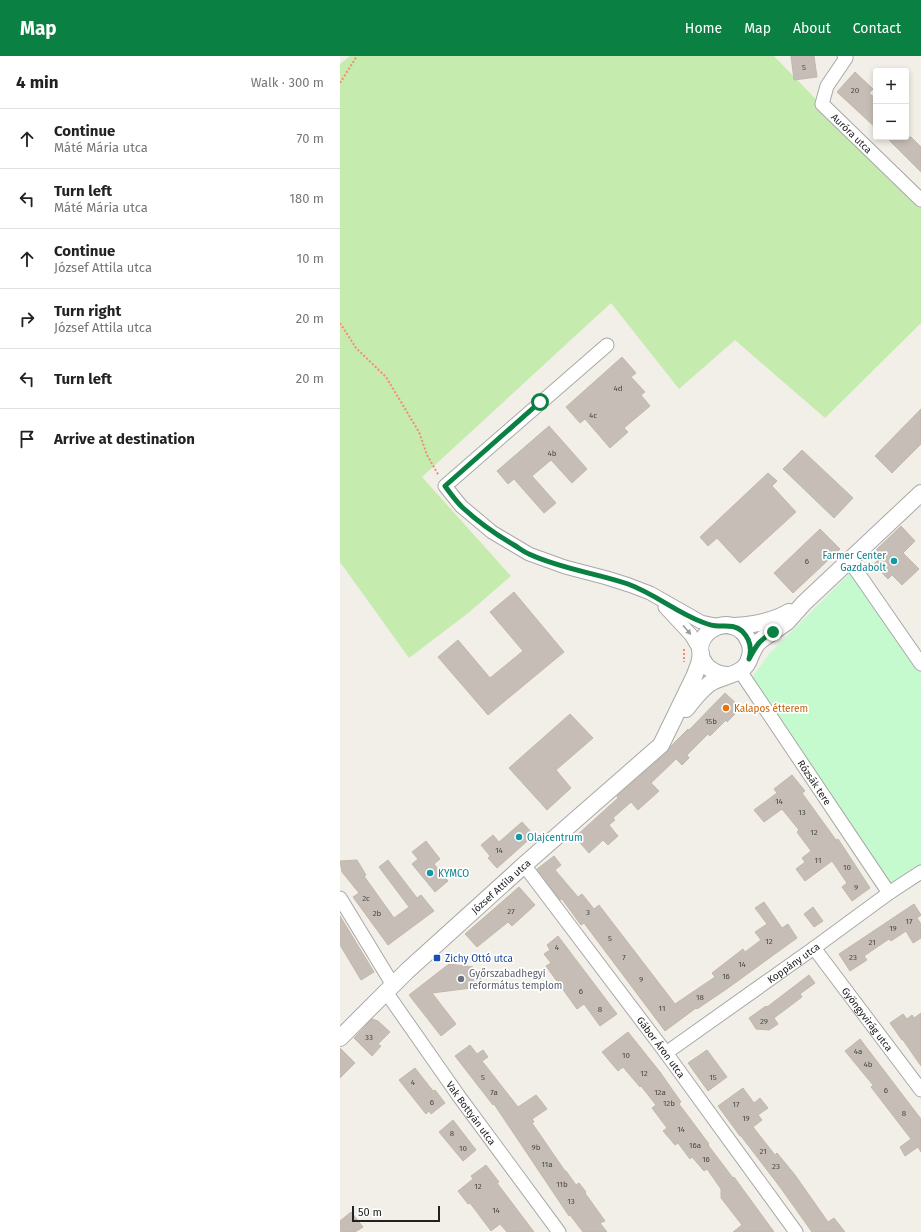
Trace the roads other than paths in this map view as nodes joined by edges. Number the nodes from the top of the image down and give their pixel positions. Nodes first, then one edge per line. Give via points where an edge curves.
1 (846, 57) edge
2 (921, 200) edge
3 (608, 345) dead end
4 (921, 493) edge
5 (849, 560) junction
6 (650, 593) junction
7 (804, 603) junction
8 (726, 626) junction
9 (701, 652) junction
10 (921, 664) edge
11 (740, 668) junction
12 (665, 738) junction
13 (524, 865) junction
14 (921, 872) edge
15 (889, 893) junction
16 (340, 898) edge
17 (814, 948) junction
18 (390, 988) junction
19 (340, 1038) edge
20 (666, 1053) junction
21 (921, 1090) edge
22 (559, 1232) edge
23 (796, 1232) edge

1 - 2 street, Auróra utca via 827,86 822,104
3 - 6 street via 445,486 471,515 492,532 529,554
4 - 5 street
5 - 7 street
5 - 10 street
6 - 8 street via 701,622
6 -> 9 street via 684,627
7 - 8 street via 768,621 752,625
7 - 11 street via 787,622 756,645
8 - 9 street, József Attila utca via 712,629 706,635
8 - 11 street via 739,629 750,644 751,653
9 - 11 street via 705,665 710,670 723,675
9 - 12 street, József Attila utca via 694,677
11 - 12 street, József Attila utca via 712,682 699,693
11 - 15 street, Rózsák tere
12 - 13 street, József Attila utca via 661,745
13 - 18 street, József Attila utca
13 - 20 street, Gábor Áron utca
14 - 15 street, Koppány utca
15 - 17 street, Koppány utca
16 - 18 street
17 - 20 street, Koppány utca
17 - 21 street, Gyöngyvirág utca
18 - 19 street, József Attila utca
18 - 22 street, Vak Bottyán utca via 463,1101
20 - 23 street, Gábor Áron utca

